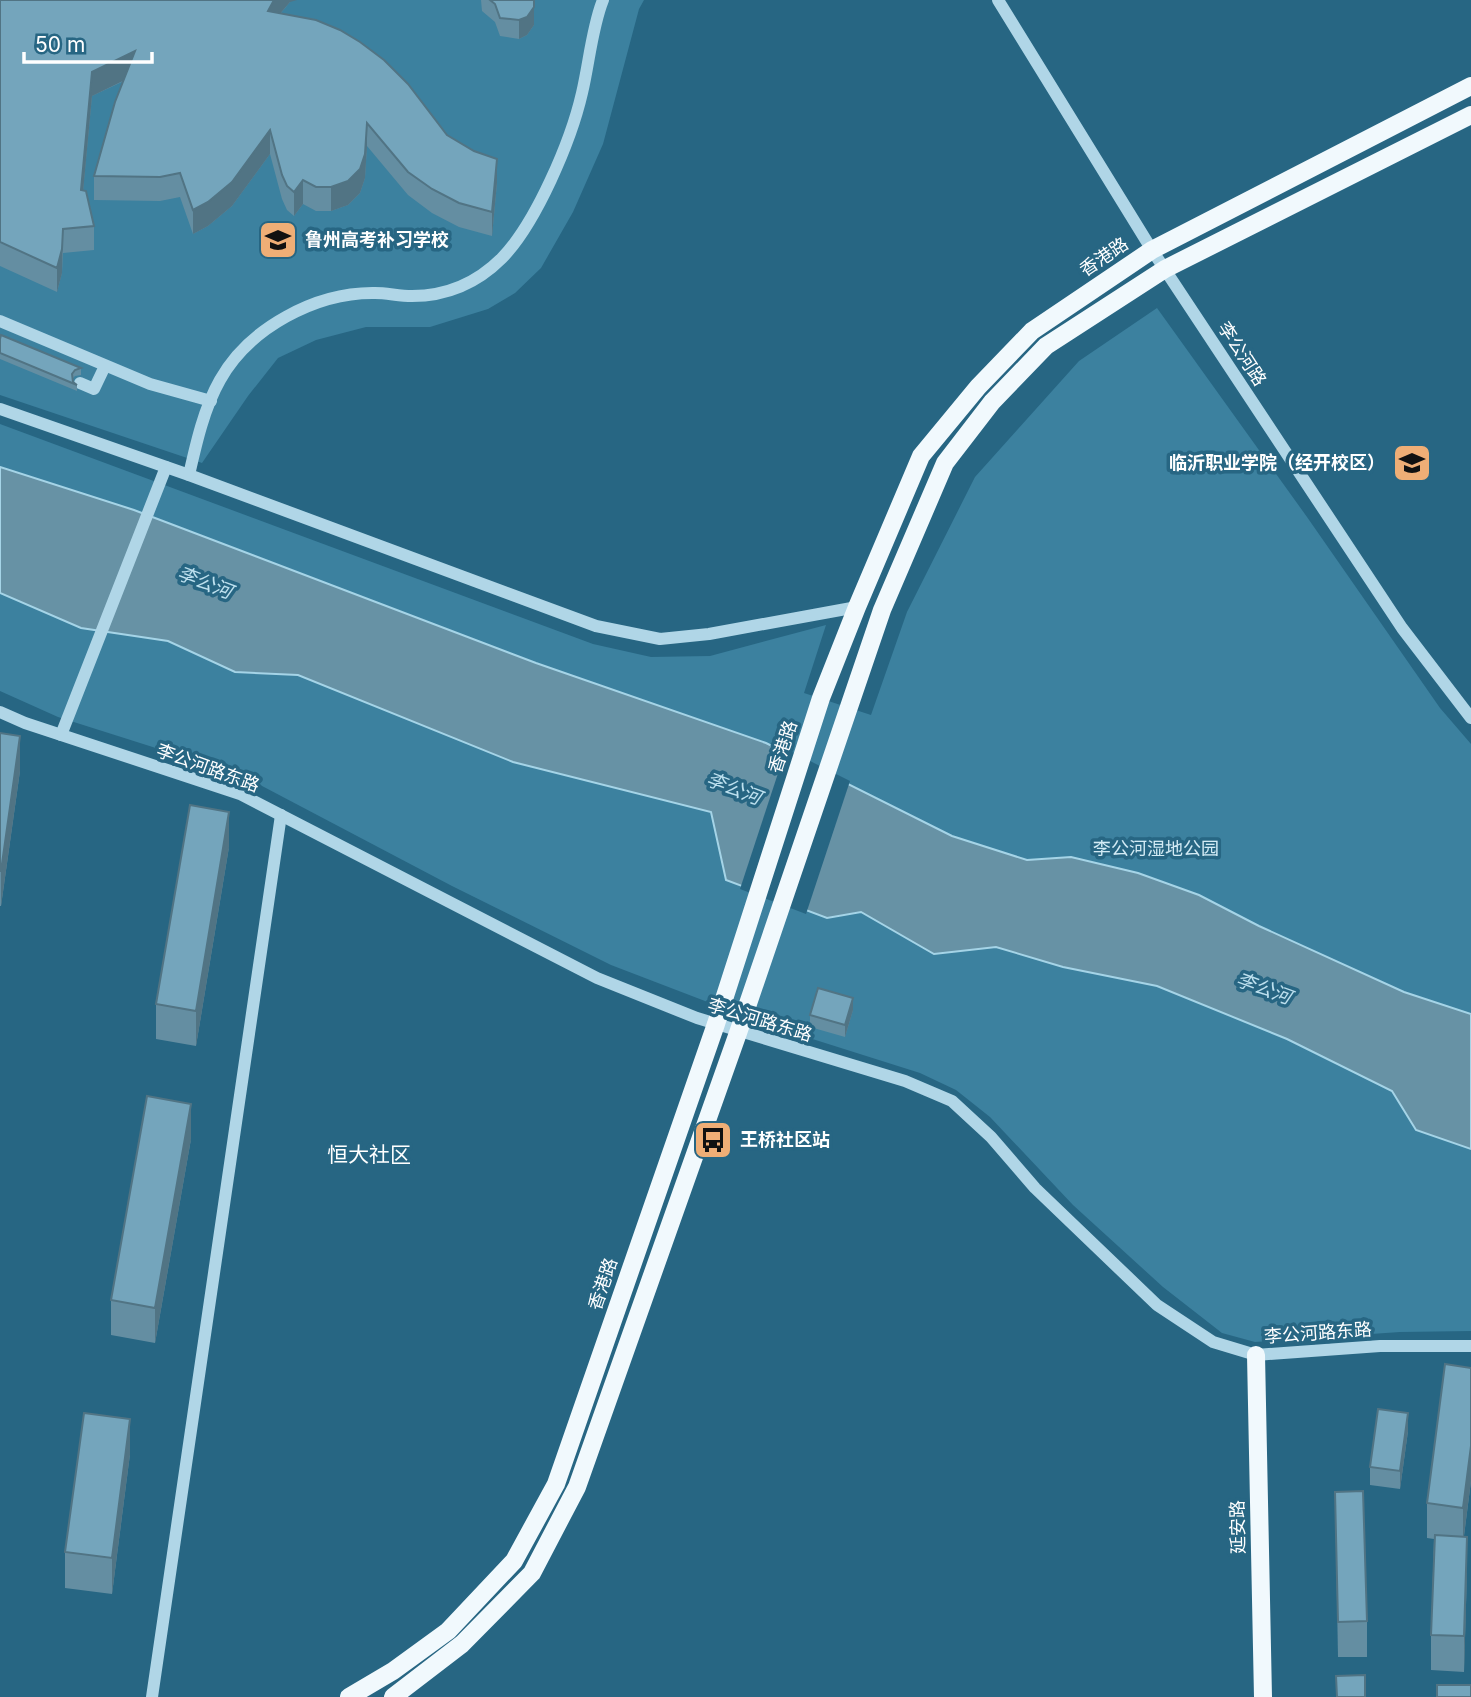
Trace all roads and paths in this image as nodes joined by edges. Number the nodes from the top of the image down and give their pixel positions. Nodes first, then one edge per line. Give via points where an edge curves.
1 (603, 0) edge
2 (998, 0) edge
3 (1471, 86) edge
4 (1471, 115) edge
5 (1152, 250) junction
6 (1166, 269) junction
7 (0, 321) edge
8 (104, 366) junction
9 (80, 383) dead end
10 (211, 401) junction
11 (0, 409) edge
12 (166, 467) junction
13 (189, 475) junction
14 (857, 607) junction
15 (0, 712) edge
16 (1471, 718) edge
17 (61, 735) junction
18 (281, 815) junction
19 (716, 1024) junction
20 (738, 1033) junction
21 (1471, 1346) edge
22 (1256, 1355) junction
23 (152, 1697) edge
24 (349, 1697) edge
25 (393, 1697) edge
26 (1263, 1697) edge

1 - 10 street via 567,144 521,234 503,257 483,275 438,294 358,293 294,312 263,331 239,355 220,379
2 - 5 street, 李公河路
3 - 5 main road, 香港路
4 - 6 main road
5 - 6 street, 李公河路
5 - 14 main road, 香港路 via 1032,331 970,396 921,456
6 - 16 street, 李公河路 via 1402,628
6 - 20 main road via 1046,346 992,402 945,463 882,610
7 - 8 street
8 - 9 street via 94,389
8 - 10 street
10 - 13 street
11 - 12 street
12 - 13 street
12 - 17 street
13 - 14 street via 596,626 660,639
14 - 19 main road, 香港路 via 821,698
15 - 17 street, 李公河路东路
17 - 18 street, 李公河路东路 via 240,794
18 - 19 street, 李公河路东路 via 597,978
18 - 23 street
19 - 20 street, 李公河路东路
19 - 24 main road, 香港路 via 556,1484 514,1561 449,1631
20 - 22 street, 李公河路东路 via 905,1082 952,1101 1157,1305 1213,1342
20 - 25 main road via 577,1487 532,1573 462,1644
21 - 22 street, 李公河路东路 via 1380,1346
22 - 26 main road, 延安路

